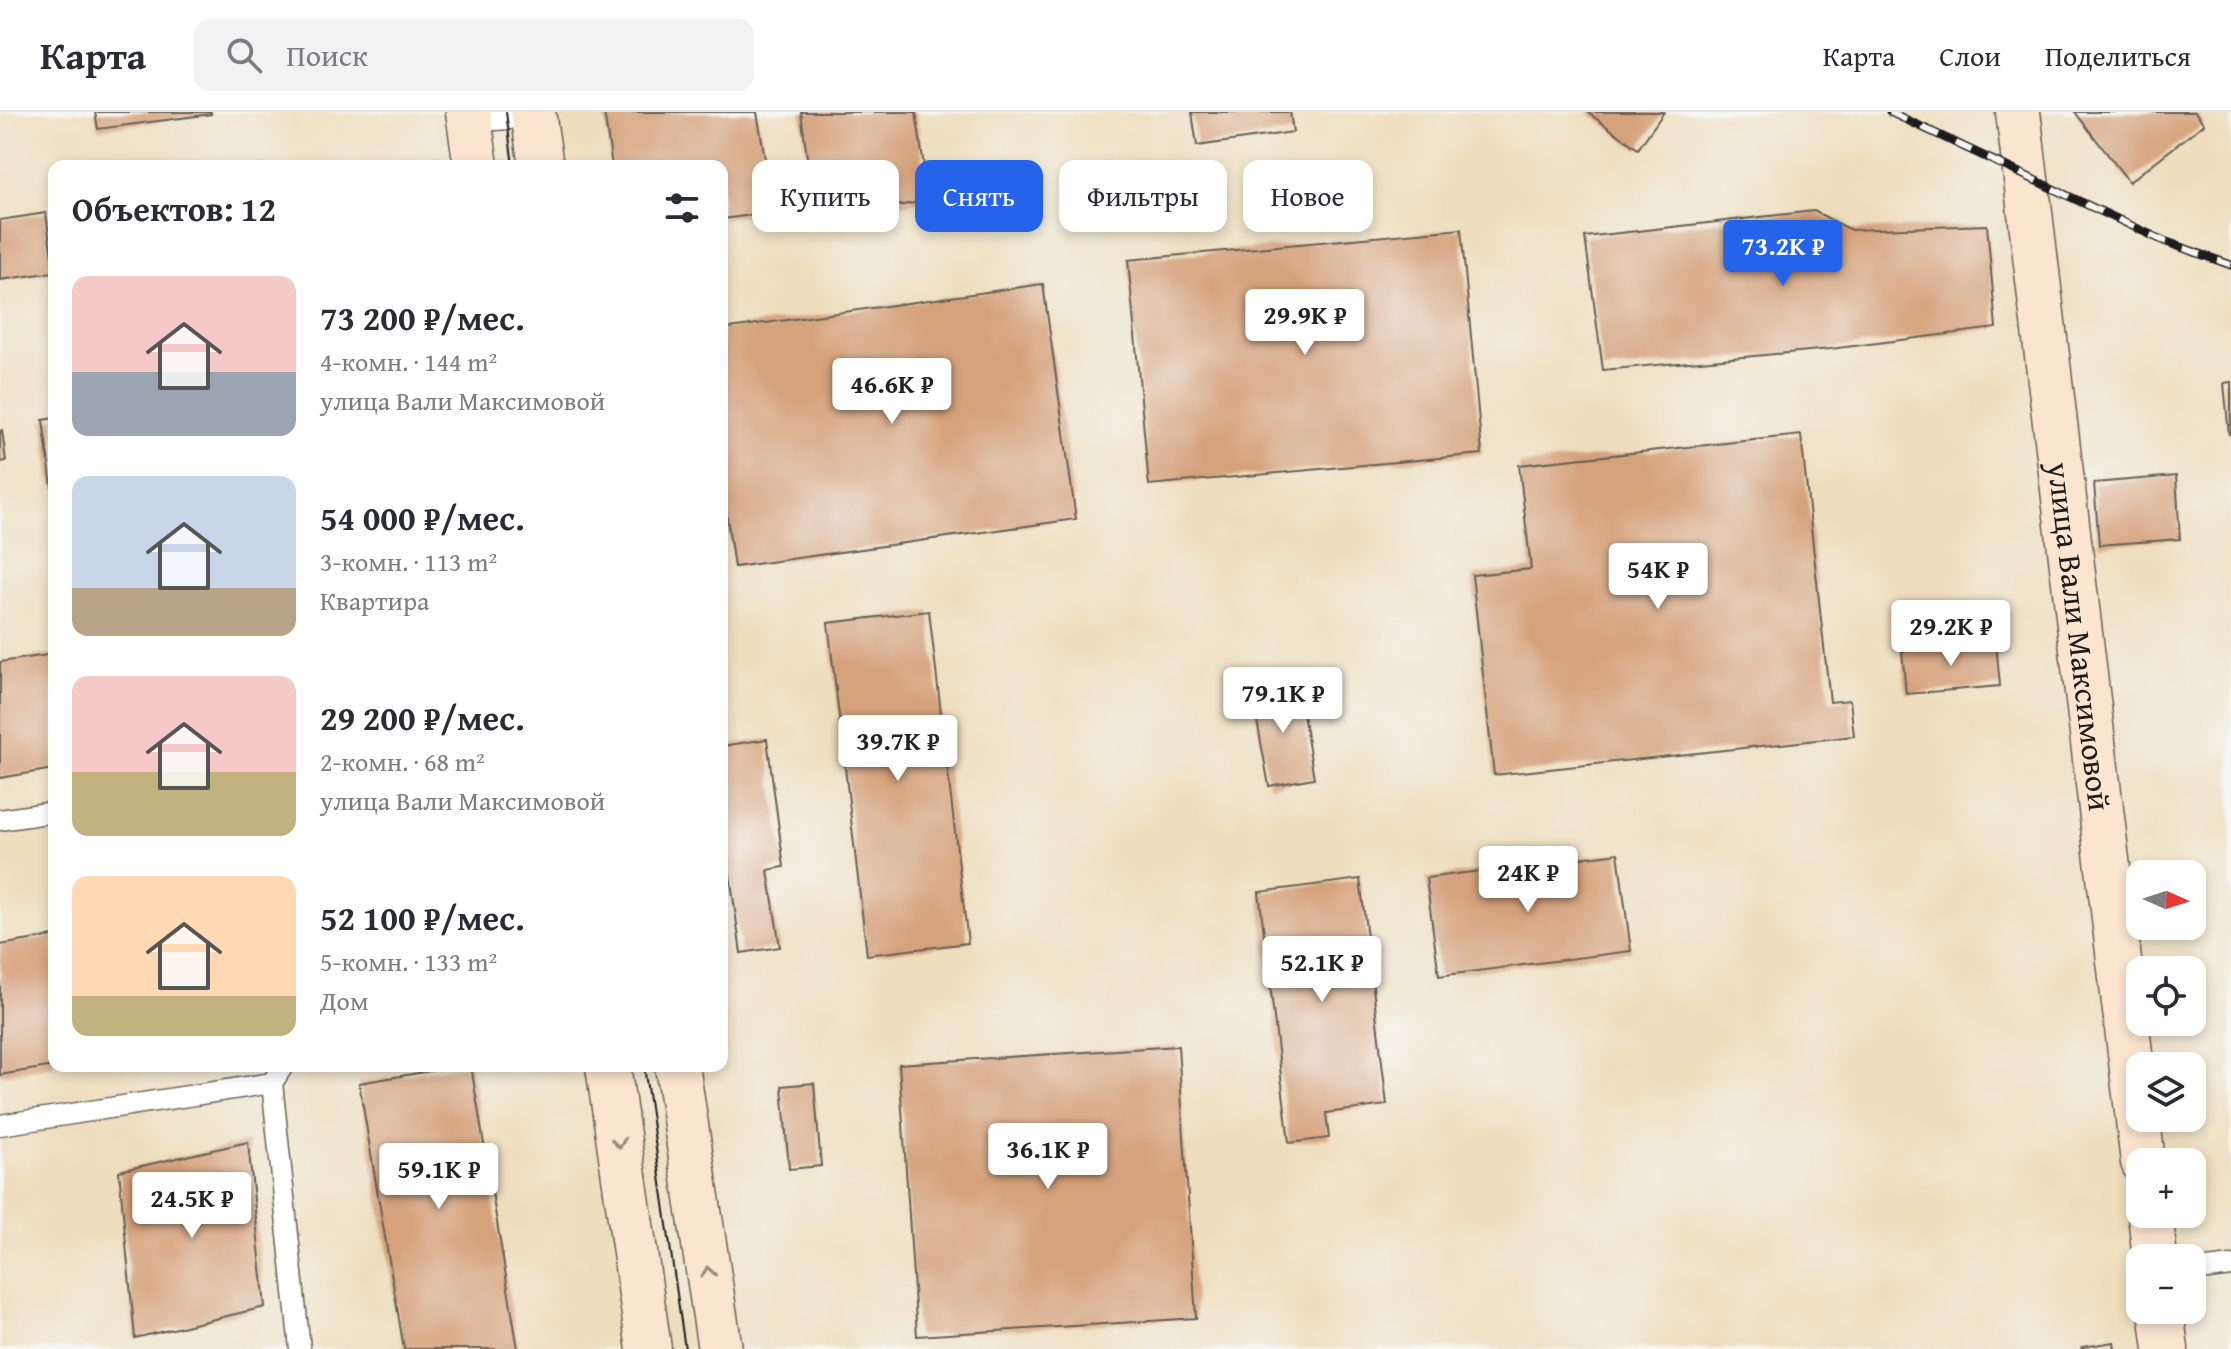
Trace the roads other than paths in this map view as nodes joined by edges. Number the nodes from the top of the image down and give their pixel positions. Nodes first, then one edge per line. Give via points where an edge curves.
1 (2018, 112) edge
2 (534, 114) edge
3 (469, 117) edge
4 (475, 160) edge
5 (540, 160) edge
6 (48, 813) edge
7 (0, 820) edge
8 (609, 1072) edge
9 (678, 1072) edge
10 (277, 1075) edge
11 (0, 1125) edge
12 (2141, 1148) edge
13 (2231, 1266) edge
14 (2206, 1269) edge
15 (2163, 1324) edge
16 (300, 1349) edge
17 (649, 1349) edge
18 (720, 1349) edge
19 (2166, 1349) edge

1 - 12 street, улица Вали Максимовой
2 - 3 lane
2 - 5 street
3 - 4 street
6 - 7 lane
8 -> 17 street
18 -> 9 street
10 - 11 lane
10 - 16 lane
13 - 14 lane
15 - 19 street

